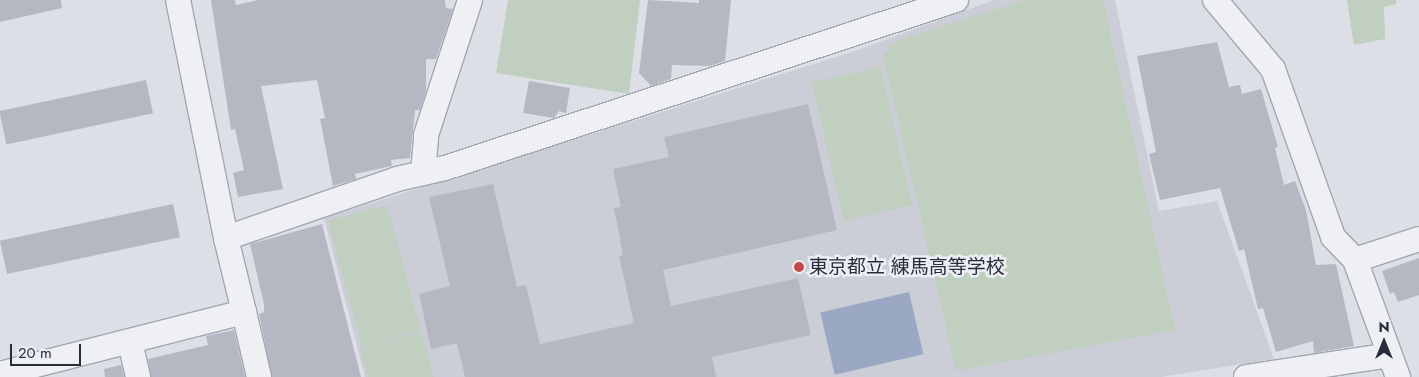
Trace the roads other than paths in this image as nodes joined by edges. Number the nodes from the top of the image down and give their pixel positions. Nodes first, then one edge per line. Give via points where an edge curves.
1 (178, 0) edge
2 (470, 0) edge
3 (1215, 0) edge
4 (950, 1) edge
5 (423, 174) junction
6 (226, 238) junction
7 (1419, 239) edge
8 (1355, 260) junction
9 (244, 312) junction
10 (130, 342) junction
11 (1389, 354) junction
12 (0, 374) edge
13 (138, 377) edge
14 (259, 377) edge
15 (1246, 377) edge
16 (1398, 377) edge

1 - 6 street
2 - 5 street via 426,135
3 - 8 street via 1273,69 1333,237
4 - 5 street
5 - 6 street via 397,179
6 - 9 street
7 - 8 street
8 - 11 street
9 - 10 street
9 - 14 street
10 - 12 street
10 - 13 street
11 - 15 street
11 - 16 street

